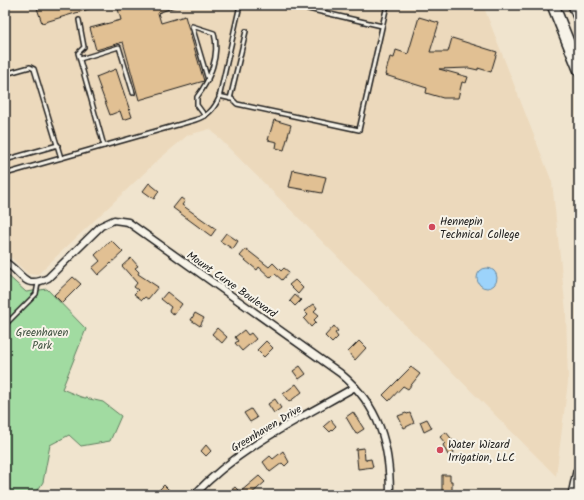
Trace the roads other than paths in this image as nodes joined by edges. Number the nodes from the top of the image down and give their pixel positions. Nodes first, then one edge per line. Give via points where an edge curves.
1 (240, 5) edge
2 (291, 5) edge
3 (387, 5) edge
4 (553, 5) edge
5 (574, 5) edge
6 (579, 17) edge
7 (79, 20) dead end
8 (382, 26) junction
9 (246, 31) dead end
10 (80, 58) junction
11 (579, 69) edge
12 (5, 74) edge
13 (208, 80) junction
14 (133, 93) dead end
15 (219, 96) junction
16 (230, 99) junction
17 (205, 116) junction
18 (58, 145) junction
19 (104, 146) junction
20 (62, 158) junction
21 (5, 160) edge
22 (5, 174) edge
23 (5, 262) edge
24 (38, 283) junction
25 (5, 325) edge
26 (355, 387) junction
27 (579, 472) edge
28 (194, 495) edge
29 (390, 495) edge
30 (574, 495) edge

1 - 15 lane
2 - 8 lane
3 - 8 lane
4 - 11 highway
5 - 6 highway
7 - 10 lane via 84,47 78,53
8 - 16 lane via 359,130 237,104
9 - 16 lane
10 - 14 lane via 119,47
10 - 19 lane
12 - 18 lane via 30,67 34,69
13 - 13 lane via 217,43 214,33 192,26
13 - 17 lane via 197,97 197,105
15 - 16 lane
15 - 17 lane via 215,106
17 - 19 lane
18 - 20 lane
18 - 21 lane
19 - 20 lane
20 - 22 lane
23 - 24 street via 25,280
24 - 25 lane via 36,294
24 - 26 street, Mount Curve Boulevard via 48,278 101,226 114,220 128,222 320,359
26 - 28 street, Greenhaven Drive via 248,449 220,470
26 - 29 street, Mount Curve Boulevard via 370,406 384,435 389,461
27 - 30 highway

